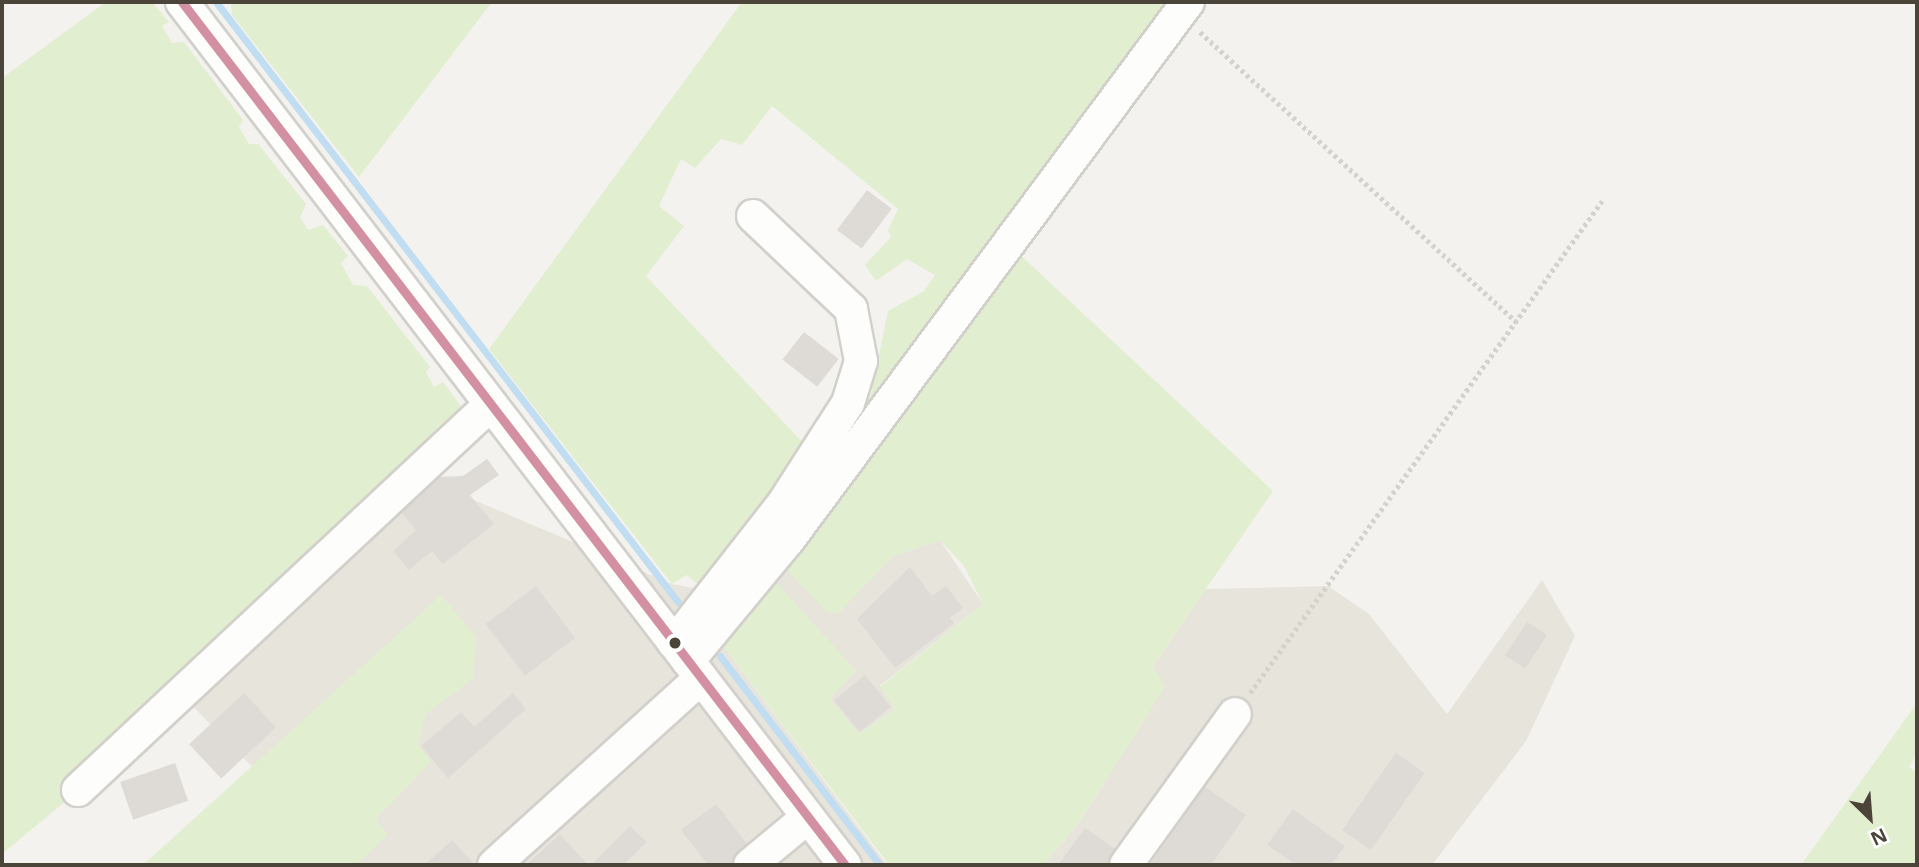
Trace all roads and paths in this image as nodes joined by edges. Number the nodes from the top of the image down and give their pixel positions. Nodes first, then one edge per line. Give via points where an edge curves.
1 (182, 2) edge
2 (1184, 8) edge
3 (1602, 201) dead end
4 (753, 216) dead end
5 (1517, 321) junction
6 (492, 404) junction
7 (688, 661) junction
8 (1236, 714) joint
9 (78, 790) dead end
10 (808, 817) junction
11 (494, 865) edge
12 (750, 865) edge
13 (845, 865) edge
14 (1126, 865) edge

1 - 6 street
2 - 5 path
2 - 7 street via 789,539
3 - 5 path
4 - 7 street via 851,309 861,361 848,402
5 - 8 path
6 - 7 street
6 - 9 street
7 - 10 street
7 - 11 street
8 - 14 street
10 - 12 street
10 - 13 street

